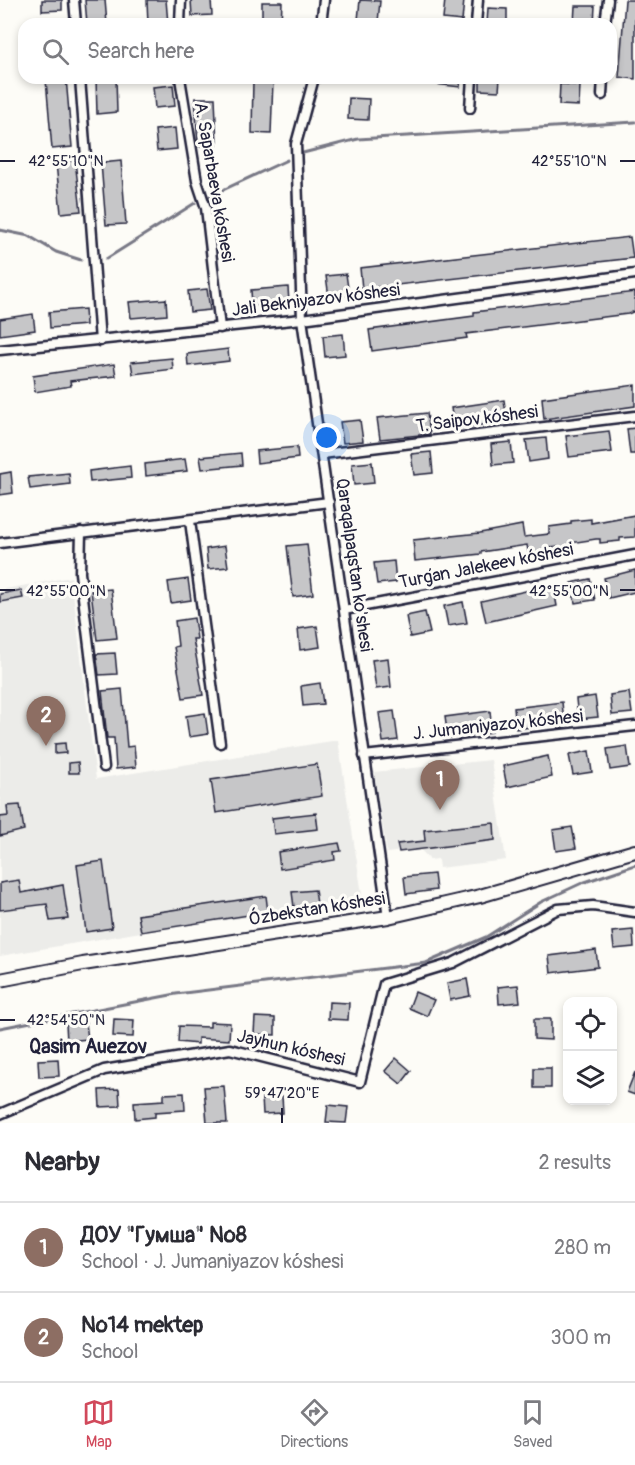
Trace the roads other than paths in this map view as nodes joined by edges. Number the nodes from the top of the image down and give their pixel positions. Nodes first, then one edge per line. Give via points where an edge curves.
1 (74, 0) edge
2 (181, 0) edge
3 (324, 0) edge
4 (478, 0) edge
5 (608, 0) edge
6 (76, 18) edge
7 (180, 18) edge
8 (322, 18) edge
9 (476, 18) edge
10 (606, 18) edge
11 (80, 84) edge
12 (181, 84) edge
13 (312, 84) edge
14 (472, 84) edge
15 (603, 84) edge
16 (602, 95) dead end
17 (470, 108) dead end
18 (635, 273) edge
19 (302, 319) junction
20 (220, 328) junction
21 (100, 341) junction
22 (0, 350) edge
23 (635, 416) edge
24 (322, 454) junction
25 (329, 502) junction
26 (190, 521) junction
27 (81, 532) junction
28 (0, 543) edge
29 (635, 555) edge
30 (344, 610) junction
31 (635, 726) edge
32 (220, 743) dead end
33 (364, 756) junction
34 (104, 767) dead end
35 (635, 851) edge
36 (635, 912) edge
37 (388, 917) junction
38 (0, 980) edge
39 (0, 1114) edge

1 - 6 street
2 - 7 street
3 - 8 street
4 - 9 street
5 - 10 street
11 - 21 street
12 - 20 street, A. Saparbaeva kóshesi via 196,180 206,208
13 - 19 street, Qaraqalpaqstan ko'shesi via 296,144
14 - 17 street
15 - 16 street
18 - 19 street, Jali Bekniyazov kóshesi
19 - 20 street, Jali Bekniyazov kóshesi
19 - 24 street, Qaraqalpaqstan ko'shesi
20 - 21 street, Jali Bekniyazov kóshesi
21 - 22 street, Jali Bekniyazov kóshesi
23 - 24 street, T. Saipov kóshesi
24 - 25 street, Qaraqalpaqstan ko'shesi
25 - 26 street
25 - 30 street, Qaraqalpaqstan ko'shesi
26 - 27 street
26 - 32 street
27 - 28 street
27 - 34 street via 80,573
29 - 30 street, Turǵan Jalekeev kóshesi
30 - 33 street, Qaraqalpaqstan ko'shesi
31 - 33 street, J. Jumaniyazov kóshesi
33 - 37 street, Qaraqalpaqstan ko'shesi
35 - 37 street, Ózbekstan kóshesi via 480,896
36 - 39 street, Jayhun kóshesi via 592,906 558,909 453,963 384,984 360,1082 230,1049 104,1070
37 - 38 street, Ózbekstan kóshesi

